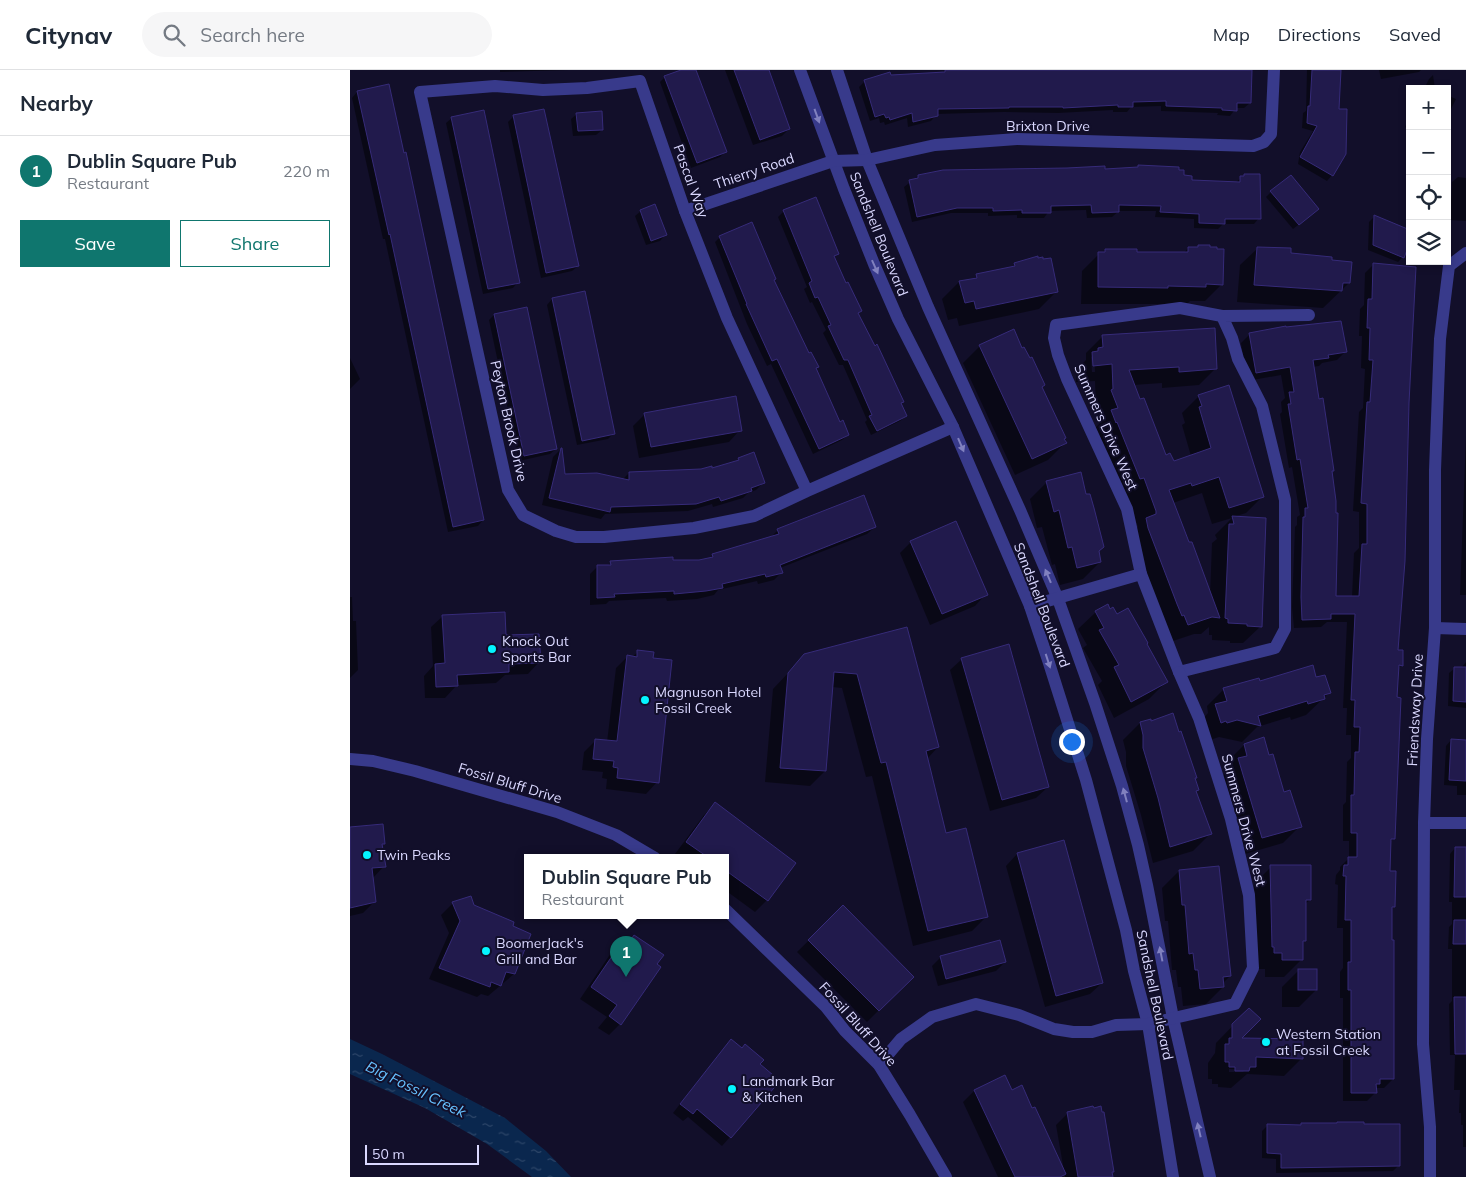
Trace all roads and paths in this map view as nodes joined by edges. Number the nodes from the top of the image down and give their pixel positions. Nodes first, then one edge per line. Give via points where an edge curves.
1 (800, 70) edge
2 (837, 70) edge
3 (1274, 70) edge
4 (420, 92) joint
5 (867, 160) junction
6 (833, 161) junction
7 (685, 211) junction
8 (1466, 253) edge
9 (1310, 315) dead end
10 (1222, 316) junction
11 (953, 426) junction
12 (806, 491) junction
13 (1141, 574) junction
14 (1058, 599) junction
15 (1030, 606) junction
16 (1435, 628) junction
17 (1466, 629) edge
18 (1179, 672) junction
19 (350, 759) edge
20 (1424, 823) junction
21 (1466, 823) edge
22 (648, 854) edge
23 (729, 913) edge
24 (1173, 1018) junction
25 (1148, 1024) junction
26 (879, 1065) junction
27 (946, 1177) edge
28 (1173, 1177) edge
29 (1210, 1177) edge
30 (1430, 1177) edge

1 -> 6 street, Sandshell Boulevard
2 - 5 street, Sandshell Boulevard
3 - 5 street, Brixton Drive via 1271,134 1264,142 1253,146 1017,140 935,145
4 - 7 street, Pascal Way via 494,86 543,90 587,88 640,81
4 - 12 street, Peyton Brook Drive via 508,490 522,515 576,537 613,536 694,528 754,516
5 - 6 street, Brixton Drive
14 -> 5 street, Sandshell Boulevard via 928,307
6 - 7 street, Thierry Road
6 -> 11 street, Sandshell Boulevard via 898,319
7 - 12 street, Pascal Way via 727,318
8 - 16 street, Friendsway Drive via 1449,266 1440,339 1435,470
9 - 10 street
10 - 13 street, Summers Drive West via 1180,308 1056,325 1054,338 1058,355 1127,509
10 - 18 street via 1238,360 1262,406 1285,500 1285,629 1275,648
11 - 12 street, Peyton Brook Drive
11 -> 15 street, Sandshell Boulevard
13 - 14 street
13 - 18 street, Summers Drive West
14 - 15 street
24 -> 14 street, Sandshell Boulevard via 1147,885 1122,786
15 -> 25 street, Sandshell Boulevard via 1086,780
16 - 17 street
16 - 20 street, Friendsway Drive
18 - 24 street, Summers Drive West via 1199,718 1231,819 1249,895 1253,968 1235,1004
19 - 22 street, Fossil Bluff Drive via 415,771 557,812 616,835
20 - 21 street
20 - 30 street, Friendsway Drive via 1423,1044 1430,1127
23 - 26 street, Fossil Bluff Drive via 826,1007
24 - 25 street
29 -> 24 street, Sandshell Boulevard
25 - 26 street via 1073,1032 976,1004 932,1017 902,1039
25 - 28 street, Sandshell Boulevard
26 - 27 street, Fossil Bluff Drive

